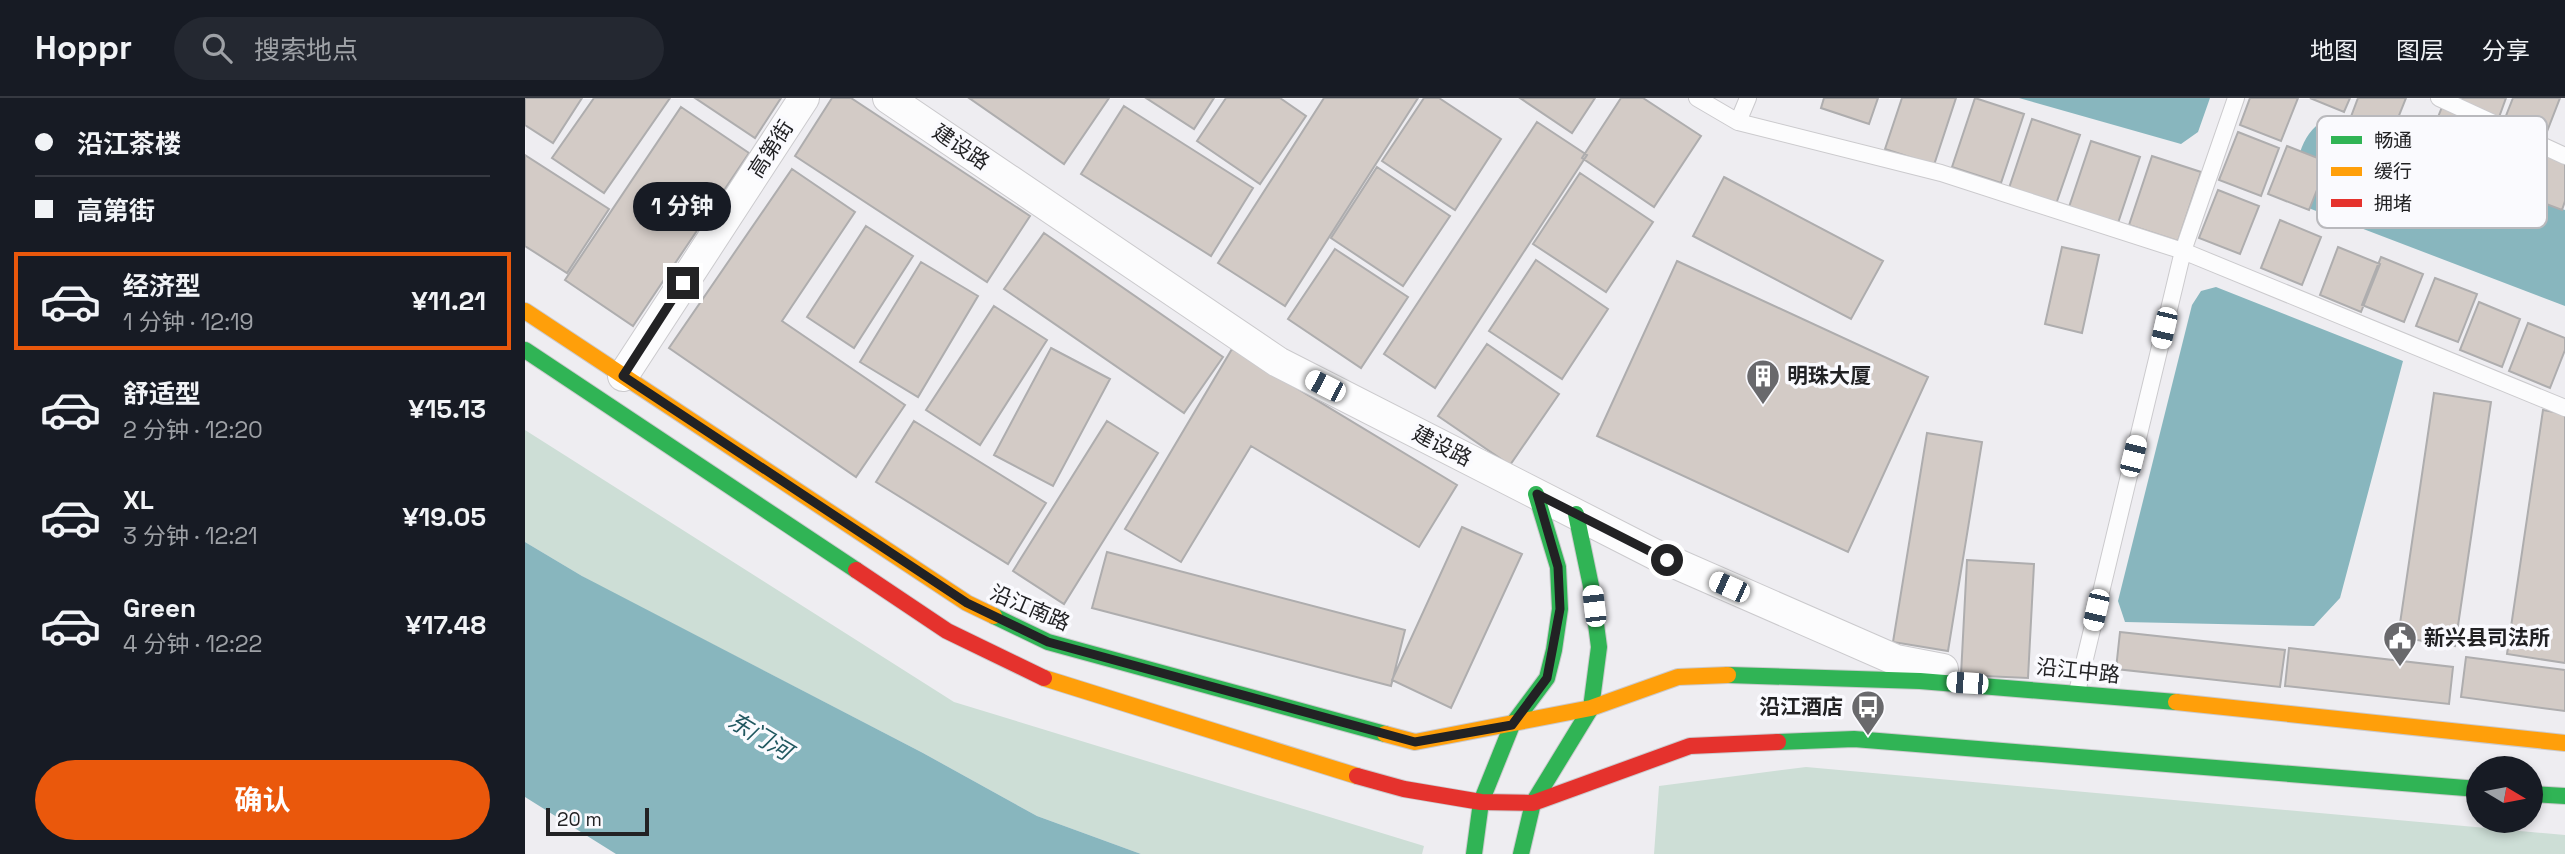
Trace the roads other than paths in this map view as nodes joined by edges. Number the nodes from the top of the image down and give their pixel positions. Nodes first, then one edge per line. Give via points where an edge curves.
1 (804, 98) edge
2 (888, 98) edge
3 (1697, 98) edge
4 (1748, 98) edge
5 (2236, 98) edge
6 (2439, 98) edge
7 (2478, 116) edge
8 (1738, 122) junction
9 (2547, 148) edge
10 (2565, 156) edge
11 (2183, 251) junction
12 (525, 311) edge
13 (525, 350) edge
14 (623, 376) junction
15 (2565, 408) edge
16 (1537, 494) junction
17 (1576, 514) junction
18 (2047, 689) junction
19 (2077, 692) junction
20 (1591, 708) junction
21 (1512, 725) junction
22 (2565, 743) edge
23 (2466, 788) edge
24 (2543, 795) edge
25 (2565, 796) edge
26 (1482, 802) junction
27 (1533, 803) junction
28 (1474, 854) edge
29 (1521, 854) edge

1 - 14 street, 高第街
2 - 16 street, 建设路 via 1278,362
3 - 8 lane
4 - 8 lane
5 - 11 lane
6 - 7 lane
8 - 11 lane via 1941,173
9 - 10 lane
11 - 15 lane
11 - 19 lane
12 - 14 main road, 沿江南路
13 - 26 main road via 947,631 1028,673 1377,783
14 - 21 main road, 沿江南路 via 967,603 1048,642 1415,742
16 - 17 street, 建设路
16 - 21 main road via 1558,567 1560,609 1547,678
17 - 18 street, 建设路 via 1654,554 1896,660
17 - 20 main road via 1599,647
18 - 19 main road, 沿江中路
18 - 20 main road, 沿江中路 via 1888,677 1704,674 1678,677
19 - 22 main road, 沿江中路
20 - 21 main road, 沿江南路
20 - 27 main road
21 - 26 main road
23 - 27 main road via 1854,739 1690,746
24 - 25 main road
26 - 27 main road
26 - 28 main road
27 - 29 main road

